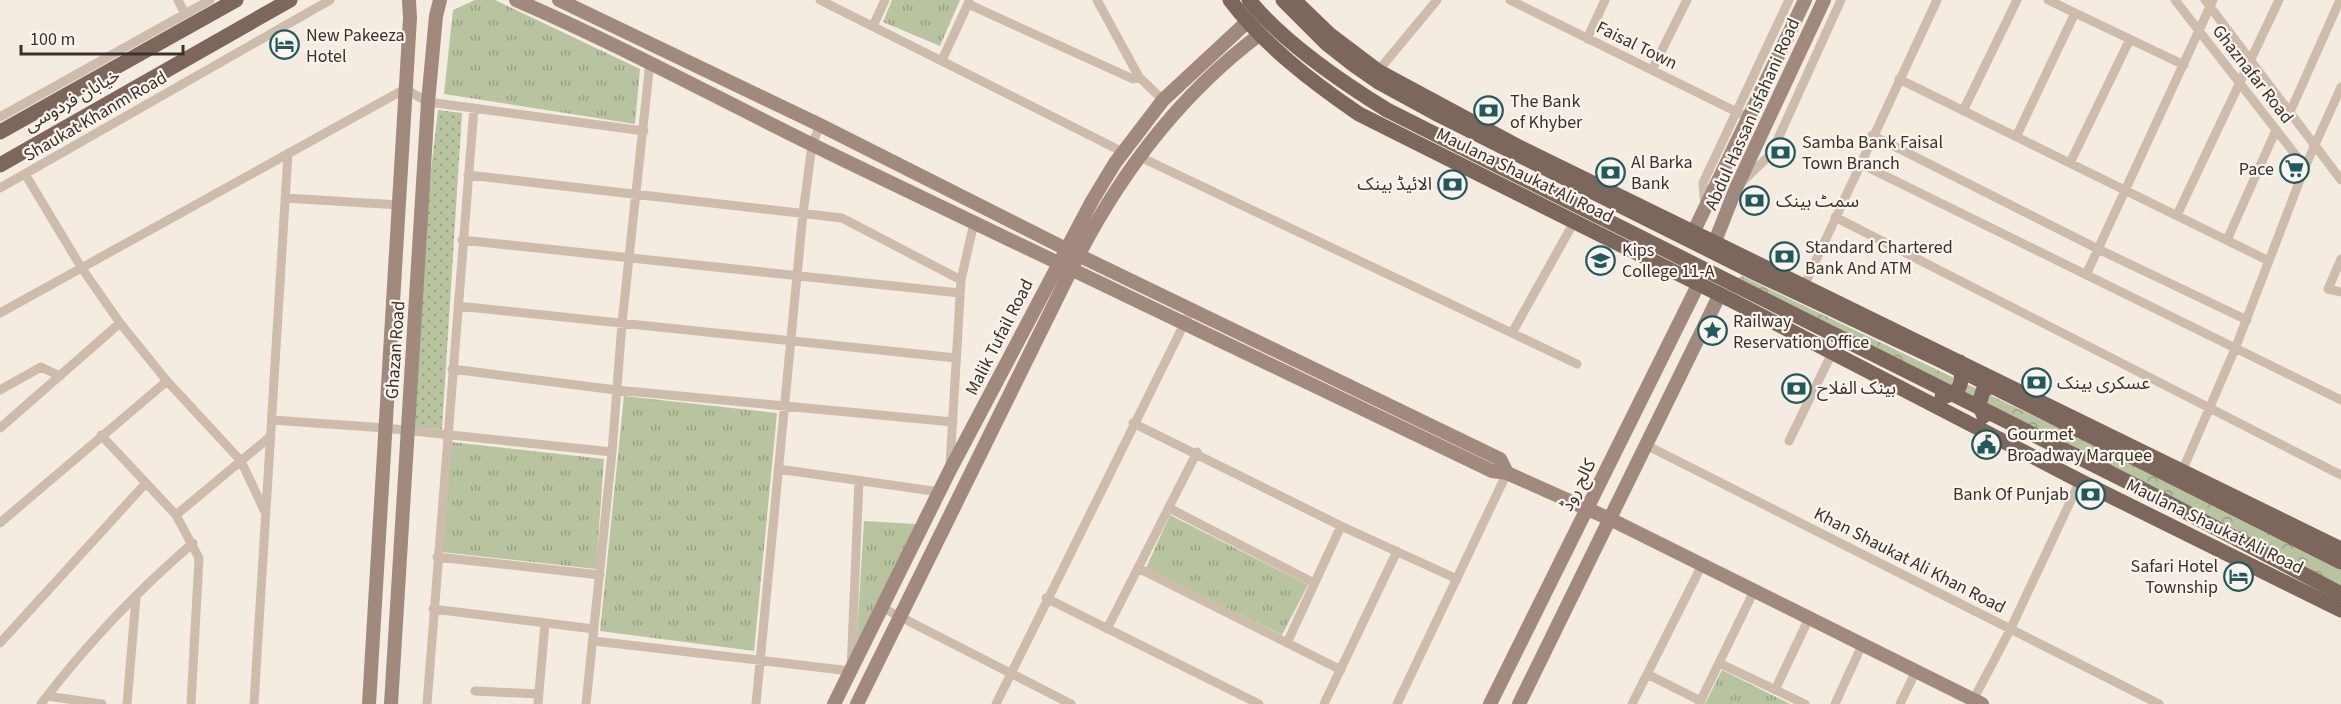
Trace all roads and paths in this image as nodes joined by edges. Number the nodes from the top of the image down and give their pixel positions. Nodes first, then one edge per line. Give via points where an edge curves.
1 (178, 0) edge
2 (210, 0) edge
3 (236, 0) edge
4 (290, 0) edge
5 (330, 0) edge
6 (409, 0) edge
7 (440, 0) edge
8 (516, 0) edge
9 (559, 0) edge
10 (820, 0) edge
11 (885, 0) edge
12 (1097, 0) edge
13 (1230, 0) edge
14 (1249, 0) edge
15 (1283, 0) edge
16 (1437, 0) edge
17 (1510, 0) edge
18 (1605, 0) edge
19 (1687, 0) edge
20 (1789, 0) edge
21 (1805, 0) edge
22 (1824, 0) edge
23 (1841, 0) edge
24 (1937, 0) edge
25 (2017, 0) edge
26 (2048, 0) edge
27 (2175, 0) edge
28 (2279, 0) edge
29 (2340, 0) edge
30 (969, 2) edge
31 (1302, 2) edge
32 (2210, 2) edge
33 (578, 3) edge
34 (2075, 13) junction
35 (185, 14) junction
36 (1247, 22) junction
37 (873, 26) junction
38 (2199, 32) junction
39 (1258, 35) junction
40 (1587, 39) junction
41 (2130, 39) junction
42 (147, 49) junction
43 (2250, 57) junction
44 (942, 60) junction
45 (650, 62) junction
46 (2184, 65) junction
47 (1652, 70) junction
48 (1378, 71) junction
49 (158, 73) junction
50 (1139, 77) junction
51 (1899, 79) junction
52 (2239, 82) junction
53 (2341, 87) edge
54 (405, 89) junction
55 (1163, 100) junction
56 (1431, 100) junction
57 (428, 102) junction
58 (474, 108) junction
59 (1735, 111) junction
60 (1963, 111) junction
61 (2290, 112) junction
62 (1749, 118) junction
63 (4, 125) edge
64 (820, 125) junction
65 (1481, 127) junction
66 (2276, 130) junction
67 (644, 131) junction
68 (1872, 135) junction
69 (2016, 137) junction
70 (1406, 138) junction
71 (812, 144) junction
72 (2316, 148) junction
73 (1123, 152) junction
74 (20, 153) junction
75 (288, 153) junction
76 (1138, 156) junction
77 (1859, 163) junction
78 (2070, 163) junction
79 (0, 165) edge
80 (2305, 167) junction
81 (1467, 168) junction
82 (25, 174) junction
83 (468, 175) junction
84 (2341, 180) edge
85 (0, 188) edge
86 (1736, 188) junction
87 (2124, 190) junction
88 (637, 194) junction
89 (285, 198) junction
90 (399, 205) junction
91 (1705, 209) junction
92 (803, 213) junction
93 (2177, 215) junction
94 (1835, 217) junction
95 (1574, 222) junction
96 (974, 223) junction
97 (1693, 233) junction
98 (462, 240) junction
99 (2227, 240) junction
100 (1714, 244) junction
101 (1065, 248) junction
102 (2098, 249) junction
103 (1078, 255) junction
104 (629, 258) junction
105 (2341, 259) edge
106 (2269, 261) junction
107 (1057, 264) junction
108 (81, 267) junction
109 (1071, 270) junction
110 (2086, 275) junction
111 (797, 276) junction
112 (961, 280) junction
113 (1699, 283) junction
114 (1804, 286) junction
115 (2341, 292) edge
116 (960, 293) junction
117 (1720, 294) junction
118 (458, 306) junction
119 (1192, 308) junction
120 (0, 313) edge
121 (2247, 320) junction
122 (120, 323) junction
123 (622, 323) junction
124 (1183, 324) junction
125 (1512, 333) junction
126 (791, 341) junction
127 (2235, 349) junction
128 (1833, 351) junction
129 (956, 358) junction
130 (1960, 362) junction
131 (1577, 364) dead end
132 (452, 369) junction
133 (60, 376) junction
134 (166, 381) junction
135 (2006, 384) junction
136 (0, 390) edge
137 (616, 390) junction
138 (1928, 400) junction
139 (2341, 400) edge
140 (784, 405) junction
141 (2210, 407) junction
142 (272, 420) junction
143 (953, 423) junction
144 (1133, 423) junction
145 (0, 428) edge
146 (385, 428) junction
147 (407, 432) junction
148 (1992, 432) junction
149 (101, 435) junction
150 (271, 436) junction
151 (447, 436) junction
152 (1789, 441) dead end
153 (1646, 445) junction
154 (612, 452) junction
155 (1197, 452) junction
156 (241, 461) junction
157 (778, 469) junction
158 (2182, 469) junction
159 (950, 470) junction
160 (1507, 473) junction
161 (2341, 475) edge
162 (859, 480) junction
163 (2080, 481) junction
164 (145, 484) junction
165 (939, 492) junction
166 (1169, 507) junction
167 (1586, 509) junction
168 (265, 511) junction
169 (176, 515) junction
170 (1610, 519) junction
171 (0, 523) edge
172 (1341, 526) junction
173 (193, 543) junction
174 (2341, 549) edge
175 (1397, 551) junction
176 (437, 558) junction
177 (2341, 562) edge
178 (1702, 565) junction
179 (1138, 568) junction
180 (600, 575) junction
181 (1458, 579) junction
182 (1314, 584) junction
183 (1754, 591) junction
184 (2341, 594) edge
185 (136, 597) junction
186 (1046, 598) junction
187 (433, 609) junction
188 (883, 609) junction
189 (2341, 610) edge
190 (901, 618) junction
191 (1809, 618) junction
192 (545, 623) junction
193 (594, 629) junction
194 (1107, 629) junction
195 (2010, 630) junction
196 (594, 641) junction
197 (0, 643) edge
198 (1287, 643) junction
199 (1862, 645) junction
200 (760, 660) junction
201 (1719, 663) junction
202 (1341, 670) junction
203 (851, 671) junction
204 (1916, 671) junction
205 (1011, 673) junction
206 (1647, 674) junction
207 (1775, 690) junction
208 (475, 691) dead end
209 (539, 699) edge
210 (44, 700) edge
211 (1700, 702) edge
212 (1975, 703) edge
213 (102, 704) edge
214 (127, 704) edge
215 (191, 704) edge
216 (254, 704) edge
217 (369, 704) edge
218 (391, 704) edge
219 (427, 704) edge
220 (586, 704) edge
221 (756, 704) edge
222 (834, 704) edge
223 (857, 704) edge
224 (996, 704) edge
225 (1071, 704) edge
226 (1258, 704) edge
227 (1324, 704) edge
228 (1397, 704) edge
229 (1490, 704) edge
230 (1519, 704) edge
231 (1632, 704) edge
232 (1805, 704) edge
233 (1835, 704) edge
234 (1900, 704) edge
235 (2159, 704) edge

1 - 35 street
2 - 35 street
3 - 42 main road, خیابان فردوسی
4 - 49 main road, خیابان فردوسی
5 - 82 street, Shaukat Khanm Road
6 - 54 street, Ghazan Road
7 - 57 street, Ghazan Road
8 - 45 street
9 - 33 street
10 - 37 street
11 - 37 street
12 - 50 street
13 - 36 main road, Maulana Shaukat Ali Road
14 - 184 main road, bridge via 1337,77 1387,110 2140,488
15 - 177 main road, bridge via 1354,65 1436,113
16 - 48 street
17 - 40 street, Faisal Town
18 - 40 street
19 - 47 street
20 - 59 street
21 - 62 street, Abdul Hassan Isfahani Road
22 - 86 street, Abdul Hassan Isfahani Road
23 - 86 street via 1771,154
24 - 51 street
25 - 60 street
26 - 34 street
27 - 38 street, Ghaznafar Road
28 - 43 street
29 - 61 street
30 - 44 street
30 - 50 street via 1133,79
31 - 48 main road, Maulana Shaukat Ali Road via 1338,42
32 - 38 street
32 - 43 street, Ghaznafar Road
33 - 64 street
34 - 41 street
34 - 69 street
35 - 63 street
36 - 39 main road, Maulana Shaukat Ali Road
36 - 55 street, Malik Tufail Road
37 - 44 street
38 - 46 street
38 - 52 street, Ghaznafar Road
39 - 70 main road, Maulana Shaukat Ali Road via 1332,96
39 - 76 street, Malik Tufail Road via 1199,87
40 - 47 street, Faisal Town
41 - 46 street
41 - 78 street
42 - 49 main road via 113,77 111,86 118,91
42 - 63 main road, خیابان فردوسی
43 - 52 street
43 - 61 street, Ghaznafar Road
44 - 73 street
45 - 67 street
45 - 71 street
46 - 87 street
47 - 59 street, Faisal Town
48 - 56 main road, Maulana Shaukat Ali Road
49 - 74 main road, خیابان فردوسی
50 - 55 street
51 - 60 street
51 - 68 street
52 - 66 street, Ghaznafar Road
52 - 93 street
53 - 72 street
54 - 57 street
54 - 75 street
54 - 90 street, Ghazan Road
55 - 73 street, Malik Tufail Road
56 - 65 main road, Maulana Shaukat Ali Road
56 - 70 main road via 1440,121 1438,133 1433,137
57 - 58 street
57 - 147 street, Ghazan Road
58 - 67 street
58 - 83 street
59 - 62 street, Faisal Town
59 - 91 street via 1703,183
60 - 69 street
61 - 72 street, Ghaznafar Road
62 - 91 street, Abdul Hassan Isfahani Road
63 - 74 main road via 69,102 76,106 73,117
64 - 71 street
64 - 101 street
65 - 81 main road via 1462,139 1460,148
65 - 97 main road, Maulana Shaukat Ali Road
66 - 80 street, Ghaznafar Road
66 - 99 street
67 - 88 street
68 - 77 street
68 - 102 street
69 - 78 street
70 - 81 main road, Maulana Shaukat Ali Road
71 - 92 street
71 - 96 street
72 - 80 street
72 - 84 street, Ghaznafar Road
73 - 101 street, Malik Tufail Road
74 - 79 main road, خیابان فردوسی
75 - 89 street
75 - 108 street
76 - 103 street, Malik Tufail Road
76 - 125 street
77 - 94 street
77 - 110 street
78 - 87 street
80 - 106 street
81 - 95 main road, Maulana Shaukat Ali Road
82 - 85 street, Shaukat Khanm Road
82 - 108 street
83 - 88 street
83 - 98 street
86 - 100 street, Abdul Hassan Isfahani Road
87 - 93 street
87 - 102 street
88 - 92 street
88 - 104 street
89 - 90 street
89 - 142 street
90 - 146 street, Ghazan Road
91 - 97 street, Abdul Hassan Isfahani Road
92 - 111 street
92 - 112 street via 842,218
93 - 99 street
94 - 114 street
94 - 141 street
95 - 113 main road, Maulana Shaukat Ali Road
95 - 125 street
96 - 107 street
96 - 112 street
97 - 100 main road, Maulana Shaukat Ali Road
98 - 104 street
98 - 118 street
99 - 106 street
100 - 114 main road, Maulana Shaukat Ali Road
101 - 103 street
101 - 107 street, Malik Tufail Road
102 - 110 street
102 - 121 street
103 - 109 street, Malik Tufail Road
103 - 119 street
104 - 111 street
104 - 123 street
105 - 115 street via 2328,289
106 - 121 street
107 - 109 street
107 - 159 street, Malik Tufail Road
108 - 120 street
108 - 122 street
109 - 124 street
109 - 190 street, Malik Tufail Road
110 - 127 street
111 - 116 street
111 - 126 street
112 - 116 street
113 - 117 main road, Maulana Shaukat Ali Road
113 - 167 street, کالج روڈ
114 - 130 main road, Maulana Shaukat Ali Road
116 - 129 street
117 - 128 main road, Maulana Shaukat Ali Road
117 - 153 street
118 - 123 street
118 - 132 street
119 - 124 street
119 - 160 street via 1500,459
121 - 127 street
122 - 133 street
122 - 134 street
123 - 126 street
123 - 137 street
124 - 144 street
124 - 160 street via 1492,471
125 - 131 street
126 - 129 street
126 - 140 street
127 - 139 street
127 - 141 street
128 - 138 main road, Maulana Shaukat Ali Road
128 - 152 street
129 - 143 street
130 - 135 main road, Maulana Shaukat Ali Road
130 - 138 main road via 1962,380 1958,391
132 - 137 street
132 - 151 street
133 - 136 street via 41,367
133 - 145 street
134 - 149 street
134 - 156 street
135 - 148 main road via 1987,387 1979,398
135 - 158 main road, Maulana Shaukat Ali Road
137 - 140 street
137 - 154 street
138 - 148 main road, Maulana Shaukat Ali Road
140 - 143 street
140 - 157 street
141 - 158 street
141 - 161 street
142 - 146 street
142 - 150 street
143 - 159 street
144 - 155 street
144 - 186 street
146 - 147 street
146 - 217 street, Ghazan Road
147 - 151 street
147 - 218 street, Ghazan Road
148 - 163 main road, Maulana Shaukat Ali Road
149 - 164 street
149 - 171 street
150 - 156 street
150 - 168 street
151 - 154 street
151 - 176 street
153 - 170 street
153 - 195 street, Khan Shaukat Ali Khan Road
154 - 180 street
155 - 166 street
155 - 172 street
156 - 168 street
156 - 169 street
157 - 162 street
157 - 200 street
158 - 174 main road, Maulana Shaukat Ali Road
159 - 165 street, Malik Tufail Road
160 - 167 street
160 - 181 street
162 - 165 street
162 - 203 street
163 - 189 main road, Maulana Shaukat Ali Road
163 - 195 street
164 - 169 street
164 - 197 street
165 - 188 street, Malik Tufail Road
166 - 179 street
166 - 182 street
167 - 170 street
167 - 229 street, کالج روڈ
168 - 216 street
169 - 173 street
170 - 178 street
170 - 230 street
172 - 175 street
172 - 182 street
173 - 185 street
173 - 215 street via 199,558
175 - 181 street
175 - 202 street
176 - 180 street
176 - 187 street
178 - 183 street
178 - 206 street
179 - 194 street
179 - 198 street
180 - 193 street
181 - 228 street
182 - 198 street
183 - 191 street
183 - 201 street
185 - 210 street via 98,635
185 - 214 street
186 - 194 street
186 - 205 street
187 - 192 street
187 - 219 street
188 - 190 street
188 - 203 street, Malik Tufail Road
190 - 205 street
190 - 223 street, Malik Tufail Road
191 - 199 street
191 - 207 street
192 - 193 street
192 - 209 street
193 - 196 street
194 - 226 street
195 - 212 street
195 - 235 street, Khan Shaukat Ali Khan Road
196 - 200 street
196 - 220 street
198 - 202 street
199 - 204 street
199 - 233 street
200 - 203 street
200 - 221 street
201 - 207 street
201 - 211 street
202 - 227 street
203 - 222 street, Malik Tufail Road
204 - 212 street
204 - 234 street
205 - 224 street
205 - 225 street
206 - 211 street
206 - 231 street
207 - 232 street
208 - 209 street
210 - 213 street

